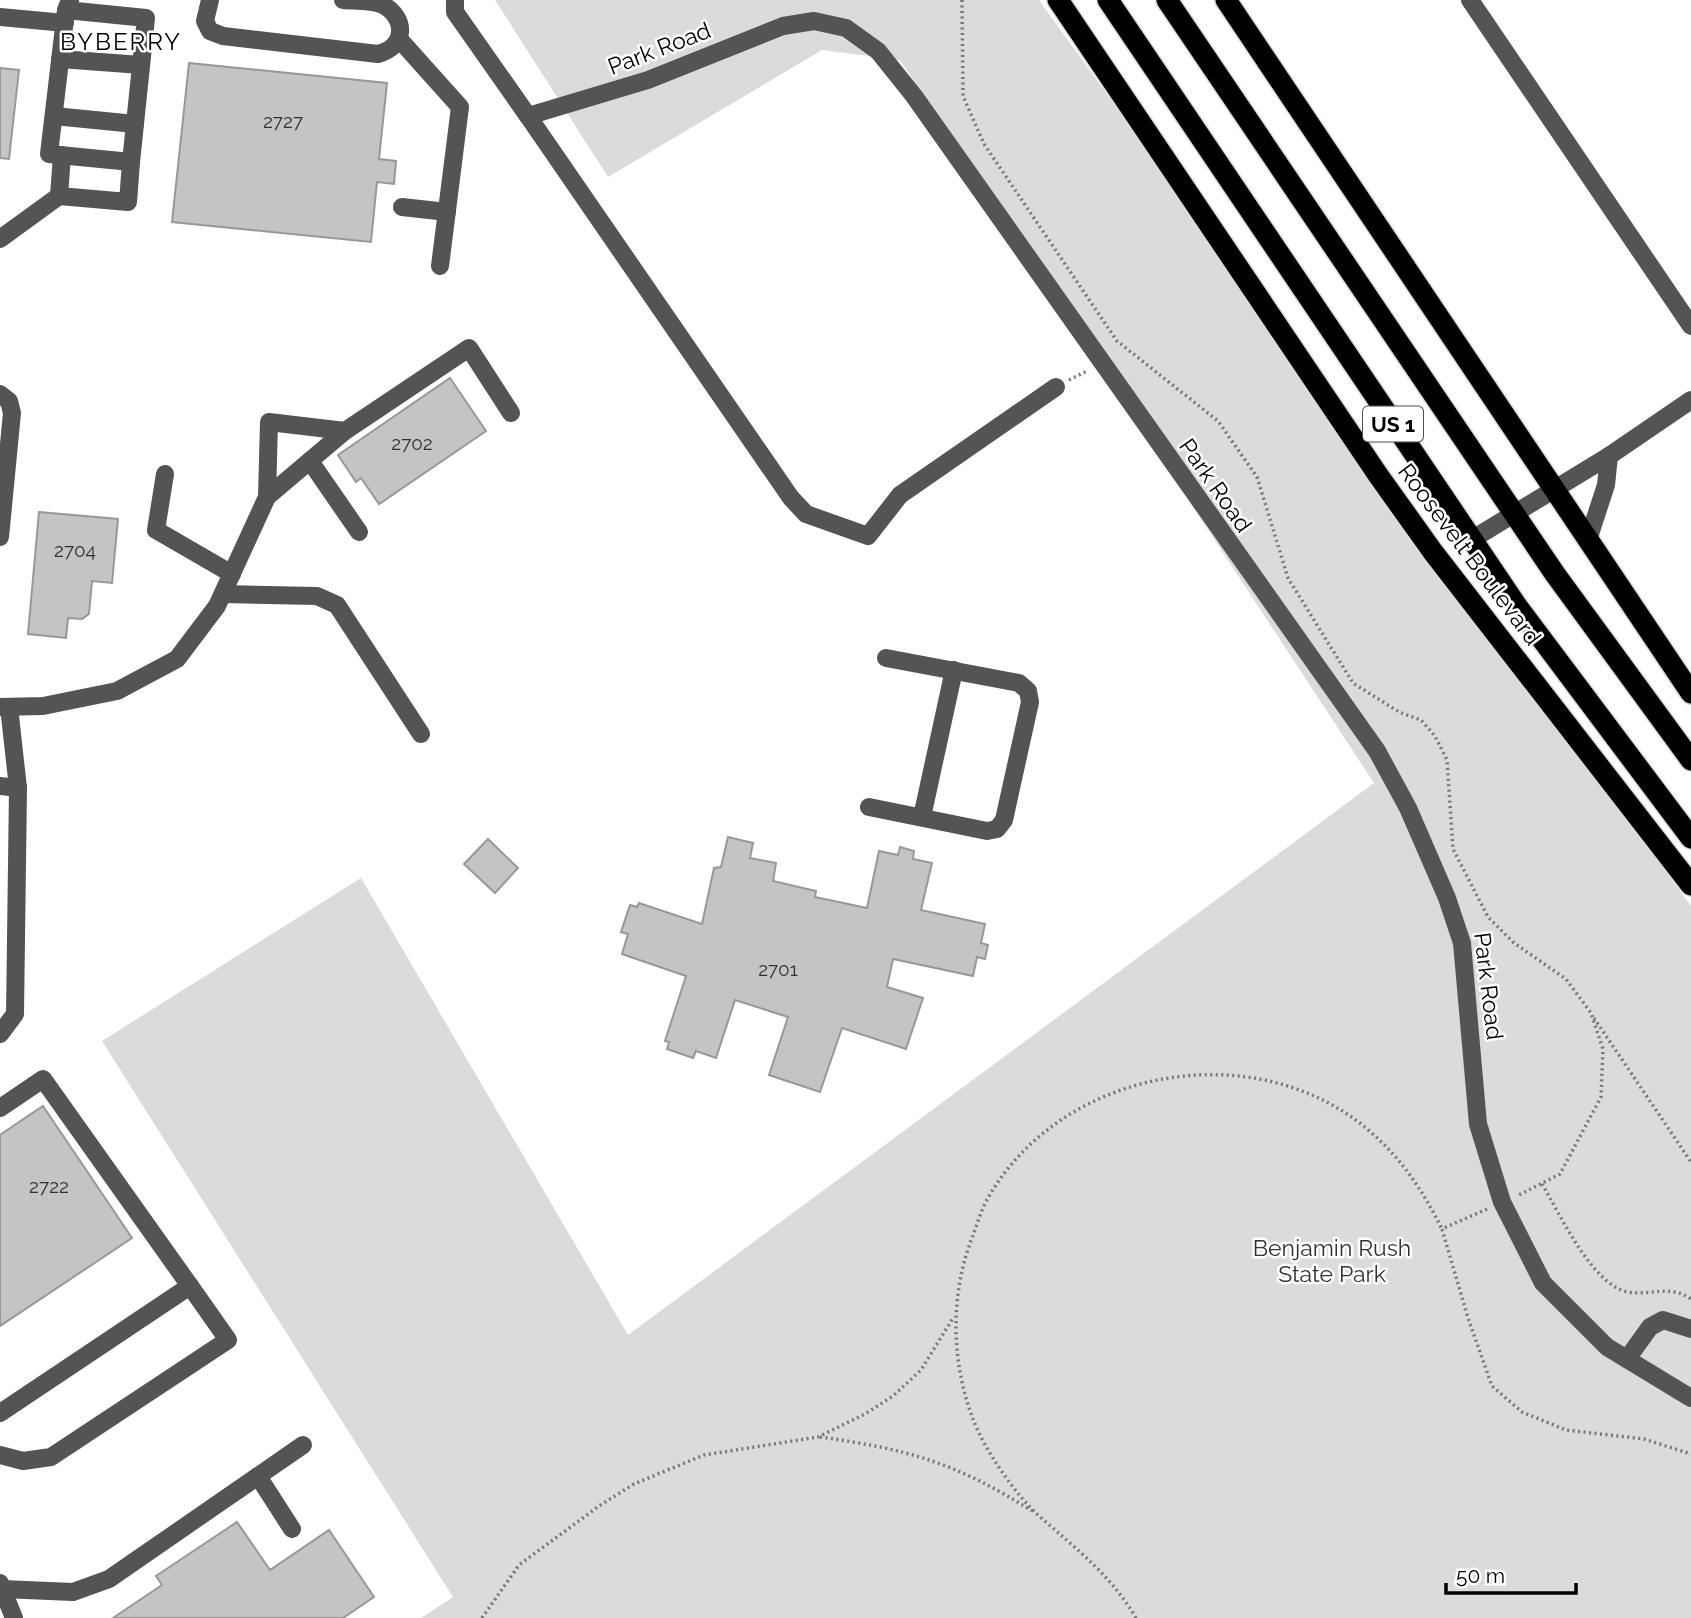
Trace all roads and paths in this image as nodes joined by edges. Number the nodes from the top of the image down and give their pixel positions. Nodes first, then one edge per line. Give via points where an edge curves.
1 (210, 0) edge
2 (343, 0) edge
3 (455, 0) edge
4 (962, 0) edge
5 (1058, 0) edge
6 (1108, 0) edge
7 (1167, 0) edge
8 (1226, 0) edge
9 (1470, 0) edge
10 (381, 2) edge
11 (67, 11) edge
12 (0, 17) edge
13 (400, 40) junction
14 (60, 59) junction
15 (141, 65) junction
16 (54, 116) junction
17 (528, 116) junction
18 (135, 124) junction
19 (62, 155) junction
20 (131, 162) junction
21 (58, 195) junction
22 (402, 207) dead end
23 (447, 212) junction
24 (0, 239) edge
25 (440, 266) dead end
26 (1691, 326) edge
27 (1091, 368) dead end
28 (1056, 387) joint
29 (0, 394) edge
30 (1691, 400) edge
31 (511, 414) dead end
32 (345, 431) junction
33 (1609, 456) junction
34 (310, 461) junction
35 (165, 474) dead end
36 (1553, 488) junction
37 (267, 497) junction
38 (1514, 513) junction
39 (359, 532) dead end
40 (0, 537) edge
41 (1471, 540) junction
42 (1588, 540) junction
43 (232, 574) junction
44 (220, 600) junction
45 (886, 657) dead end
46 (954, 670) junction
47 (1691, 693) edge
48 (4, 707) edge
49 (421, 734) dead end
50 (1691, 760) edge
51 (0, 786) edge
52 (18, 788) junction
53 (869, 807) dead end
54 (922, 817) junction
55 (1691, 838) edge
56 (1691, 885) edge
57 (1591, 1013) junction
58 (0, 1034) edge
59 (0, 1108) edge
60 (1691, 1163) edge
61 (1542, 1184) junction
62 (1511, 1198) dead end
63 (1494, 1206) dead end
64 (1442, 1229) junction
65 (190, 1286) junction
66 (1691, 1299) edge
67 (954, 1316) junction
68 (1691, 1329) edge
69 (1627, 1359) junction
70 (1691, 1398) edge
71 (0, 1413) edge
72 (818, 1437) junction
73 (303, 1445) dead end
74 (1691, 1454) edge
75 (0, 1455) edge
76 (258, 1476) junction
77 (1036, 1513) junction
78 (292, 1530) dead end
79 (1, 1586) edge
80 (14, 1618) edge
81 (482, 1618) edge
82 (1136, 1618) edge

1 - 13 street via 205,21 210,31 223,36 378,54 390,51
2 - 10 street
3 - 17 street via 455,12
4 - 57 path via 963,96 984,144 1117,341 1218,421 1234,443 1257,477 1288,578 1353,683 1421,720 1435,736 1447,760 1454,849 1488,918 1514,943 1566,979
5 - 56 highway, Roosevelt Boulevard / US 1 via 1402,508
6 - 41 highway, Roosevelt Boulevard / US 1
7 - 38 highway, US 1
8 - 36 highway
9 - 26 street
10 - 13 street via 401,24
11 - 12 street
11 - 14 street
11 - 15 street via 146,18
13 - 23 street via 460,107
14 - 15 street
14 - 16 street
15 - 18 street
16 - 18 street
16 - 19 street via 49,154
17 - 28 street via 806,514 868,536 900,495
17 - 69 street, Park Road via 648,80 783,26 814,22 846,28 878,51 1377,751 1408,808 1462,943 1478,1124 1502,1202 1543,1283 1607,1347
18 - 20 street
19 - 20 street
19 - 21 street
20 - 21 street via 128,202
21 - 24 street
22 - 23 street
23 - 25 street
27 - 28 path
29 - 40 street via 9,401 12,413
30 - 33 street
31 - 32 street via 469,348
32 - 34 street
32 - 37 street via 269,422
33 - 36 street
33 - 42 street via 1606,485
34 - 37 street
34 - 39 street
35 - 43 street via 156,530
36 - 38 street
36 - 42 highway
37 - 43 street
38 - 41 street
38 - 50 highway, US 1
41 - 55 highway, Roosevelt Boulevard / US 1
42 - 47 highway
43 - 44 street
44 - 48 street via 177,659 156,673 117,691 43,706
44 - 49 street via 317,596 337,605
45 - 46 street
46 - 54 street
46 - 54 street via 1019,683 1028,691 1030,702 1004,820 997,829 987,831
48 - 52 street
51 - 52 street
52 - 58 street via 15,1014
53 - 54 street
57 - 60 path
57 - 61 path via 1603,1049 1601,1097 1560,1174
59 - 65 street via 43,1079
61 - 62 path
61 - 66 path via 1606,1281 1626,1292 1668,1289
63 - 64 path
64 - 67 path via 1401,1162 1372,1133 1334,1106 1291,1087 1245,1076 1199,1074 1144,1081 1098,1098 1056,1122 1017,1159 988,1199 964,1260
64 - 74 path via 1492,1386 1522,1412 1566,1430 1644,1439
65 - 71 street
65 - 75 street via 228,1340 51,1457 23,1461
67 - 72 path via 920,1370 893,1396
67 - 77 path via 973,1420 1001,1470
68 - 69 street via 1663,1320 1650,1327
69 - 70 street, Park Road
72 - 77 path via 933,1459 987,1482
72 - 81 path via 704,1455 634,1485 519,1565
73 - 76 street
76 - 78 street
76 - 79 street via 109,1579 74,1592
77 - 82 path via 1083,1552 1121,1593
79 - 80 street

